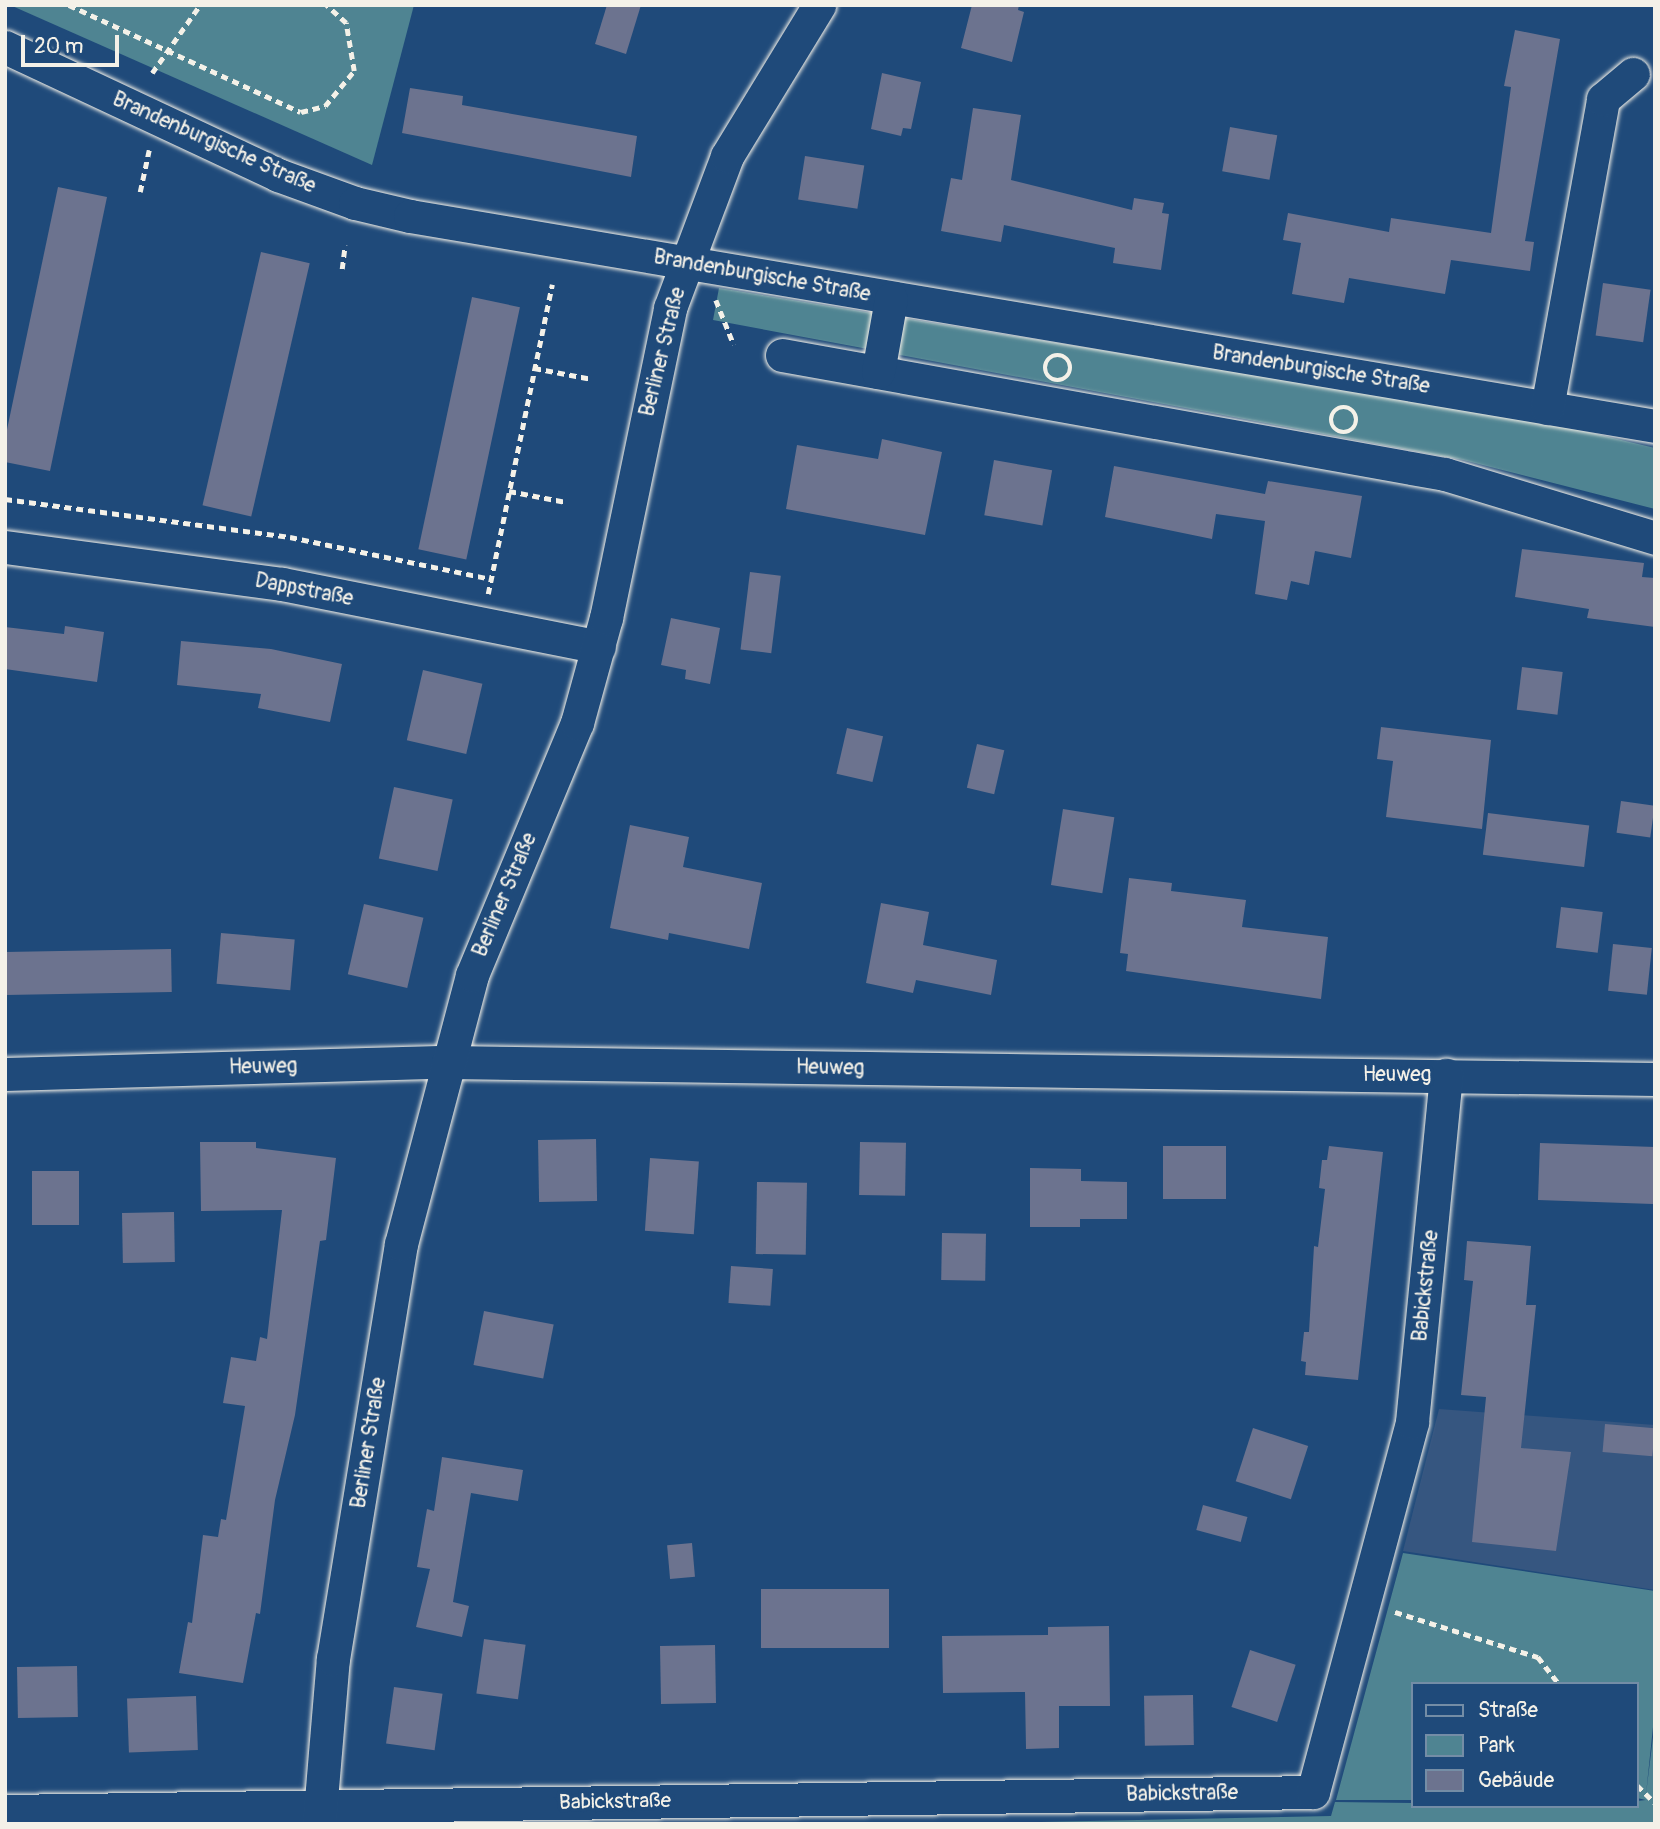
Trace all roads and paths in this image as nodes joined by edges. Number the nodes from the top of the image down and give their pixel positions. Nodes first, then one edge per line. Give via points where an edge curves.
1 (69, 5) edge
2 (200, 5) edge
3 (326, 5) edge
4 (819, 5) edge
5 (5, 47) edge
6 (167, 48) junction
7 (152, 73) dead end
8 (1633, 74) dead end
9 (149, 150) dead end
10 (140, 192) dead end
11 (345, 245) dead end
12 (687, 262) junction
13 (342, 270) dead end
14 (552, 285) dead end
15 (715, 296) dead end
16 (891, 299) junction
17 (734, 345) dead end
18 (782, 355) dead end
19 (534, 368) junction
20 (878, 372) junction
21 (592, 379) dead end
22 (1547, 408) junction
23 (1655, 426) edge
24 (509, 491) junction
25 (5, 499) edge
26 (566, 502) dead end
27 (1652, 528) edge
28 (5, 547) edge
29 (491, 579) junction
30 (482, 626) junction
31 (599, 647) junction
32 (448, 1062) junction
33 (5, 1074) edge
34 (1446, 1075) junction
35 (1655, 1079) edge
36 (1364, 1603) junction
37 (1557, 1682) edge
38 (1639, 1787) edge
39 (1655, 1803) edge
40 (5, 1811) edge
41 (320, 1815) edge

1 - 6 path
2 - 6 path
3 - 6 path via 346,23 355,71 325,106 301,112
4 - 12 street, Berliner Straße via 727,156
5 - 12 street, Brandenburgische Straße via 171,127 355,204
6 - 7 path
8 - 22 street via 1603,99
9 - 10 path
11 - 13 path
12 - 16 street, Brandenburgische Straße
12 - 31 street, Berliner Straße via 667,318
14 - 19 path
15 - 17 path
16 - 20 street
16 - 22 street, Brandenburgische Straße
18 - 20 street
19 - 21 path
19 - 24 path
20 - 27 street via 1445,474
22 - 23 street, Brandenburgische Straße
24 - 26 path
24 - 29 path
25 - 29 path via 290,537
28 - 30 street, Dappstraße via 282,584
29 - 30 path
30 - 31 street, Dappstraße
31 - 32 street, Berliner Straße via 577,723 472,975
32 - 33 street, Heuweg
32 - 34 street, Heuweg
32 - 41 street, Berliner Straße via 401,1244 333,1660
34 - 35 street, Heuweg
34 - 36 street, Babickstraße via 1412,1422
36 - 37 path via 1538,1657
36 - 41 street, Babickstraße via 1313,1792
38 - 39 path
40 - 41 street

